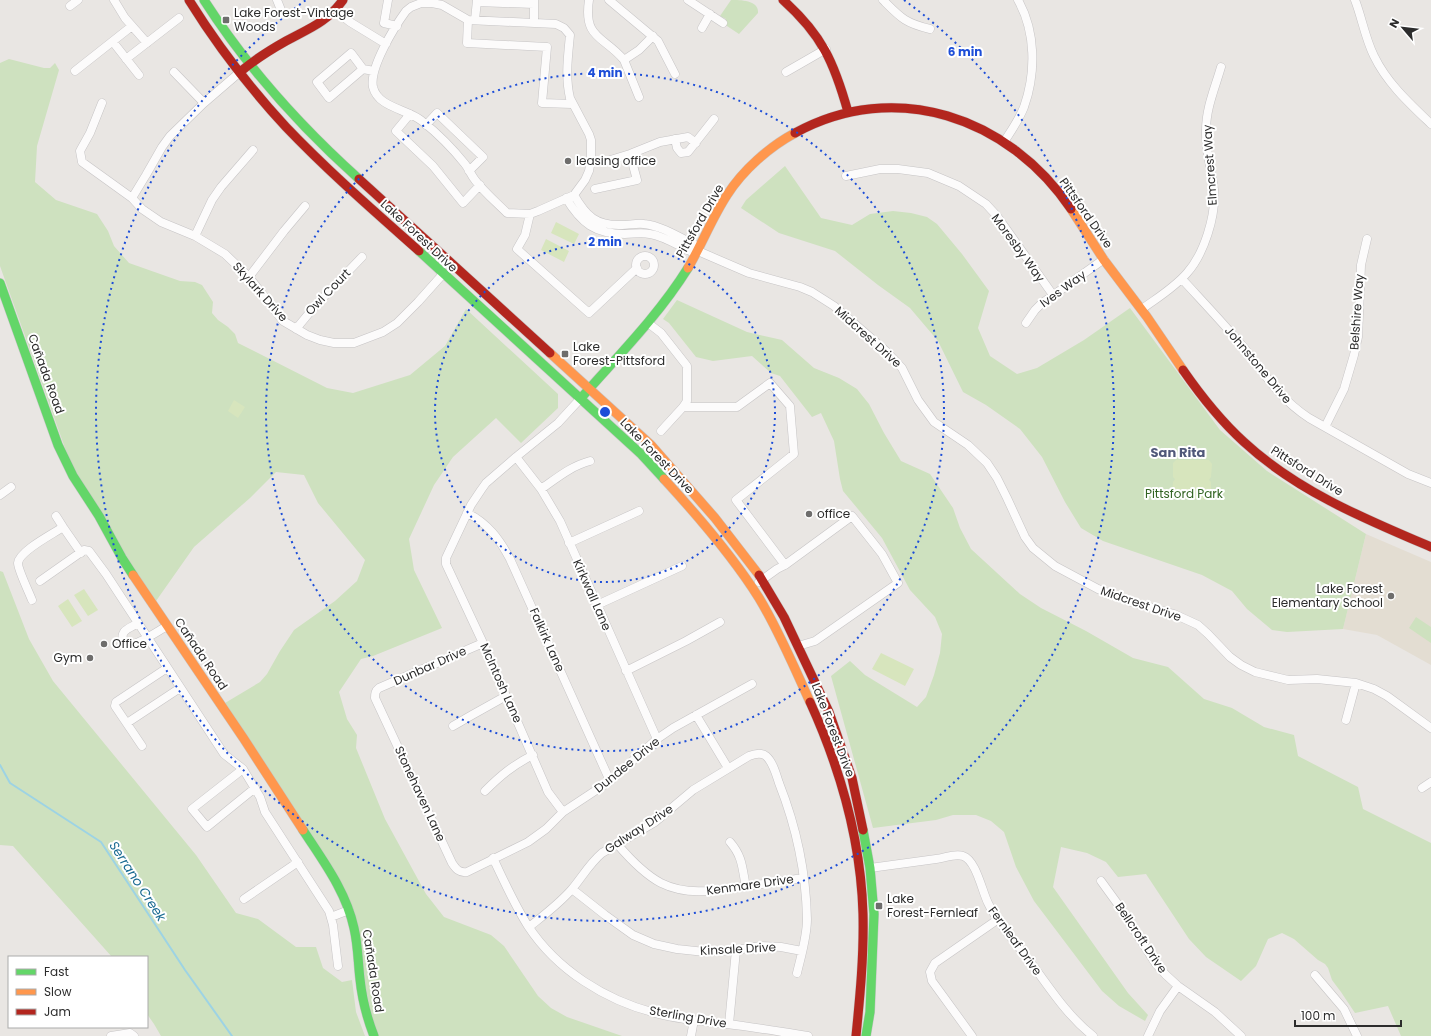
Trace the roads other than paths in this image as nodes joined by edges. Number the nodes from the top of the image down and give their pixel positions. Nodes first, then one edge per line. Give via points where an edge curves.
1 (78, 0) edge
2 (189, 0) edge
3 (204, 0) edge
4 (277, 0) edge
5 (343, 0) edge
6 (388, 0) edge
7 (589, 0) edge
8 (609, 0) edge
9 (688, 0) edge
10 (783, 0) edge
11 (883, 0) edge
12 (1018, 0) edge
13 (1354, 0) edge
14 (117, 1) edge
15 (477, 1) edge
16 (534, 2) edge
17 (411, 4) edge
18 (70, 6) dead end
19 (281, 10) dead end
20 (336, 11) junction
21 (710, 14) junction
22 (179, 18) dead end
23 (472, 20) junction
24 (534, 22) junction
25 (723, 23) dead end
26 (132, 26) junction
27 (397, 26) junction
28 (702, 28) dead end
29 (930, 28) dead end
30 (653, 36) junction
31 (112, 42) junction
32 (147, 43) junction
33 (386, 44) junction
34 (826, 49) junction
35 (126, 59) junction
36 (624, 60) junction
37 (250, 64) junction
38 (1221, 67) dead end
39 (364, 69) junction
40 (75, 71) dead end
41 (374, 71) junction
42 (174, 72) dead end
43 (240, 72) junction
44 (786, 72) dead end
45 (675, 74) dead end
46 (139, 75) dead end
47 (639, 98) dead end
48 (102, 103) dead end
49 (204, 103) junction
50 (572, 104) junction
51 (848, 112) junction
52 (410, 114) junction
53 (714, 119) dead end
54 (1431, 124) edge
55 (426, 125) junction
56 (675, 139) junction
57 (1004, 142) junction
58 (696, 143) junction
59 (253, 150) dead end
60 (630, 154) junction
61 (591, 160) junction
62 (469, 171) junction
63 (846, 176) dead end
64 (480, 185) junction
65 (595, 189) dead end
66 (570, 196) junction
67 (132, 198) junction
68 (306, 206) dead end
69 (530, 214) junction
70 (195, 236) junction
71 (1367, 239) dead end
72 (698, 251) junction
73 (362, 257) dead end
74 (1104, 259) junction
75 (637, 268) dead end
76 (443, 274) junction
77 (249, 278) junction
78 (1182, 279) junction
79 (0, 283) edge
80 (1053, 295) junction
81 (1142, 310) junction
82 (648, 323) junction
83 (1026, 323) dead end
84 (296, 329) junction
85 (589, 388) junction
86 (581, 398) junction
87 (683, 407) junction
88 (1325, 427) junction
89 (661, 431) dead end
90 (516, 457) junction
91 (590, 461) dead end
92 (1431, 483) edge
93 (11, 487) dead end
94 (541, 489) junction
95 (0, 495) edge
96 (639, 511) dead end
97 (467, 513) junction
98 (56, 516) dead end
99 (63, 527) junction
100 (569, 543) junction
101 (1431, 547) edge
102 (448, 552) joint
103 (81, 553) junction
104 (785, 565) junction
105 (682, 566) dead end
106 (762, 579) junction
107 (40, 581) dead end
108 (751, 587) junction
109 (32, 600) dead end
110 (597, 605) junction
111 (720, 622) dead end
112 (138, 623) junction
113 (167, 626) junction
114 (147, 637) junction
115 (483, 643) junction
116 (798, 646) junction
117 (167, 668) junction
118 (626, 671) junction
119 (1356, 682) junction
120 (752, 684) dead end
121 (180, 688) junction
122 (377, 690) joint
123 (506, 696) junction
124 (696, 715) junction
125 (1346, 720) dead end
126 (127, 723) junction
127 (453, 726) dead end
128 (1431, 728) edge
129 (657, 739) junction
130 (142, 746) dead end
131 (533, 755) junction
132 (728, 768) junction
133 (243, 769) junction
134 (610, 781) junction
135 (1431, 782) edge
136 (255, 788) junction
137 (1422, 788) dead end
138 (485, 790) dead end
139 (563, 812) junction
140 (730, 842) dead end
141 (618, 845) junction
142 (493, 858) junction
143 (298, 862) junction
144 (485, 863) joint
145 (870, 868) junction
146 (803, 878) junction
147 (1101, 881) dead end
148 (746, 886) junction
149 (572, 889) junction
150 (244, 899) dead end
151 (349, 910) junction
152 (331, 917) junction
153 (997, 920) junction
154 (529, 927) junction
155 (736, 950) junction
156 (802, 951) junction
157 (338, 966) dead end
158 (797, 973) dead end
159 (1315, 975) dead end
160 (1178, 986) junction
161 (870, 1012) junction
162 (694, 1020) junction
163 (729, 1024) junction
164 (133, 1035) edge
165 (792, 1035) edge
166 (111, 1036) edge
167 (374, 1036) edge
168 (691, 1036) edge
169 (808, 1036) edge
170 (857, 1036) edge
171 (866, 1036) edge
172 (972, 1036) edge
173 (1092, 1036) edge
174 (1148, 1036) edge
175 (1241, 1036) edge
176 (1357, 1036) edge

1 - 18 street
2 - 43 main road, Lake Forest Drive
3 - 37 main road, Lake Forest Drive
4 - 19 street
5 - 20 main road
6 - 27 street via 384,23
7 - 36 street via 588,17 592,30
8 - 30 street
9 - 21 street
10 - 34 main road via 810,26
11 - 29 street via 905,21 915,26
12 - 57 street via 1031,35 1032,70 1024,108
13 - 54 street via 1373,55 1385,75 1397,91
14 - 26 street
15 - 16 street
15 - 23 street
16 - 24 street
17 - 23 street via 442,5
17 - 27 street
20 - 33 street
20 - 37 main road via 321,24 281,44
21 - 25 street
21 - 28 street
22 - 32 street
23 - 24 street
23 - 50 street via 467,43 547,47 542,103
24 - 50 street via 560,25 570,35 567,84
26 - 31 street
26 - 32 street
27 - 33 street
30 - 36 street
30 - 45 street via 662,46
31 - 35 street
31 - 40 street
32 - 35 street
33 - 41 street
34 - 44 street
34 - 51 main road
35 - 46 street
36 - 47 street
37 - 43 main road
37 - 85 main road, Lake Forest Drive via 287,109 328,151
38 - 78 street, Elmcrest Way via 1210,103 1206,128 1206,153 1214,190 1211,223 1198,258
39 - 39 street via 329,98 316,82 351,53
39 - 41 street
41 - 52 street via 372,80 376,94 388,104
42 - 49 street
43 - 49 street
43 - 76 main road, Lake Forest Drive via 278,118 319,160
48 - 67 street, Skylark Drive via 80,151 80,157 87,166
49 - 67 street via 166,141
50 - 61 street via 589,134
51 - 57 main road, Pittsford Drive via 884,107 926,110 972,124
51 - 72 main road, Pittsford Drive via 800,130 761,157 725,198
52 - 55 street
52 - 64 street via 396,131 433,166 463,202
53 - 58 street
55 - 62 street via 449,146
55 - 62 street via 437,113 483,156
56 - 58 street via 688,137
56 - 58 street via 681,153 688,152
56 - 60 street
57 - 74 main road, Pittsford Drive via 1037,168 1062,195
59 - 70 street via 212,200
60 - 61 street via 607,161
60 - 65 street via 637,180
61 - 66 street via 590,171 585,180
62 - 64 street
63 - 80 street, Moresby Way via 880,169 898,169 928,174 959,186 986,204 997,216
64 - 69 street via 507,213
66 - 69 street
66 - 72 street, Midcrest Drive via 596,221 620,225 644,224 665,230 695,244
67 - 70 street, Skylark Drive via 142,209 161,222
68 - 77 street
69 - 75 street via 525,235 517,249 589,313
70 - 77 street, Skylark Drive via 225,254
71 - 88 street, Belshire Way via 1360,265 1358,337 1354,355 1344,389
72 - 82 main road, Pittsford Drive via 667,300
72 - 119 street, Midcrest Drive via 749,273 812,292 834,306 886,351 902,368 918,400 934,422 968,445 987,463 1032,548 1055,566 1098,590 1174,614 1198,625 1230,657 1254,672 1288,680
73 - 84 street, Owl Court
74 - 80 street, Ives Way
74 - 81 main road, Pittsford Drive
76 - 84 street, Skylark Drive via 397,323 369,338 354,343 334,343 320,340
76 - 86 main road, Lake Forest Drive
77 - 84 street, Skylark Drive via 281,319
78 - 81 street, Elmcrest Way
78 - 88 street, Johnstone Drive via 1214,312 1281,395 1302,413
79 - 113 main road, Cañada Road via 58,446 122,558
80 - 83 street, Ives Way via 1034,310
81 - 101 main road, Pittsford Drive via 1222,420 1272,465 1342,507
82 - 85 main road, Pittsford Drive
82 - 87 street via 688,366 687,401
85 - 86 main road, Pittsford Drive
85 - 106 main road, Lake Forest Drive via 651,445 674,470
86 - 90 street, Pittsford Drive via 558,423
86 - 108 main road, Lake Forest Drive via 665,480 706,527
87 - 89 street
87 - 104 street via 736,407 770,383 790,406 794,454 736,500
88 - 92 street, Johnstone Drive via 1408,474
90 - 94 street, Kirkwall Lane
90 - 97 street, Pittsford Drive via 486,483
91 - 94 street via 569,468
93 - 95 street
94 - 100 street, Kirkwall Lane via 560,521
96 - 100 street
97 - 102 street, Pittsford Drive
97 - 134 street, Falkirk Lane via 481,521 496,535 510,559
98 - 99 street
99 - 103 street
99 - 109 street via 25,552 19,559 19,567
100 - 110 street, Kirkwall Lane
102 - 115 street, McIntosh Lane via 446,564
103 - 107 street
103 - 112 street via 84,550 89,551
104 - 106 street
104 - 116 street via 852,516 882,554 898,583 816,641
105 - 110 street
106 - 108 street
106 - 116 main road, Lake Forest Drive
108 - 170 main road, Lake Forest Drive via 793,662 821,726 850,821 860,875 863,922
110 - 118 street, Kirkwall Lane
111 - 118 street
112 - 114 street
112 - 114 street via 124,632 124,641 133,645
113 - 114 street
113 - 151 main road, Cañada Road via 331,873
114 - 117 street
115 - 122 street, Dunbar Drive
115 - 123 street, McIntosh Lane
116 - 145 main road, Lake Forest Drive via 829,712 852,778
117 - 121 street
117 - 126 street via 116,702 115,706
118 - 129 street, Kirkwall Lane
119 - 125 street
119 - 128 street, Midcrest Drive via 1387,696
120 - 124 street, Dundee Drive
121 - 126 street
121 - 133 street via 224,754
122 - 144 street, Stonehaven Lane via 375,698 455,868 462,873
123 - 127 street
123 - 131 street, McIntosh Lane
124 - 129 street, Dundee Drive
124 - 132 street
126 - 130 street
129 - 134 street, Dundee Drive
131 - 138 street via 504,772
131 - 139 street, McIntosh Lane via 548,792
132 - 141 street, Galway Drive via 693,790 655,822
132 - 146 street, Galway Drive via 748,756 758,754 765,755 769,760 792,816 801,855
133 - 136 street
133 - 136 street via 192,809 206,827
134 - 139 street, Dundee Drive
135 - 137 street
136 - 143 street via 265,812
139 - 142 street, Dundee Drive via 528,842
140 - 148 street via 741,858
141 - 148 street, Kenmare Drive via 646,874 684,891 707,892
141 - 149 street, Galway Drive via 596,858
142 - 144 street, Dundee Drive
142 - 154 street, Sterling Drive via 511,897
143 - 150 street
143 - 152 street
145 - 153 street, Fernleaf Drive via 955,855 963,856 974,864 982,890
145 - 161 main road, Lake Forest Drive via 874,914
146 - 148 street, Kenmare Drive
146 - 156 street via 807,921
147 - 160 street, Bellcroft Drive via 1156,964
149 - 154 street, Galway Drive
149 - 155 street, Kinsale Drive via 633,935 654,944 706,952
151 - 152 street
151 - 167 main road, Cañada Road via 356,936 364,1006
152 - 157 street
153 - 172 street via 935,963 930,972 932,980
153 - 173 street, Fernleaf Drive via 1064,1008
154 - 162 street, Sterling Drive via 551,954 581,980 599,991 656,1014
155 - 156 street, Kinsale Drive via 761,946
155 - 163 street
156 - 158 street
159 - 176 street via 1344,1009
160 - 174 street via 1160,1011
160 - 175 street, Bellcroft Drive via 1215,1012
161 - 170 street
161 - 171 main road, Lake Forest Drive
162 - 163 street, Sterling Drive
162 - 168 street
163 - 165 street, Sterling Drive
164 - 166 street
165 - 169 street, Sterling Drive

